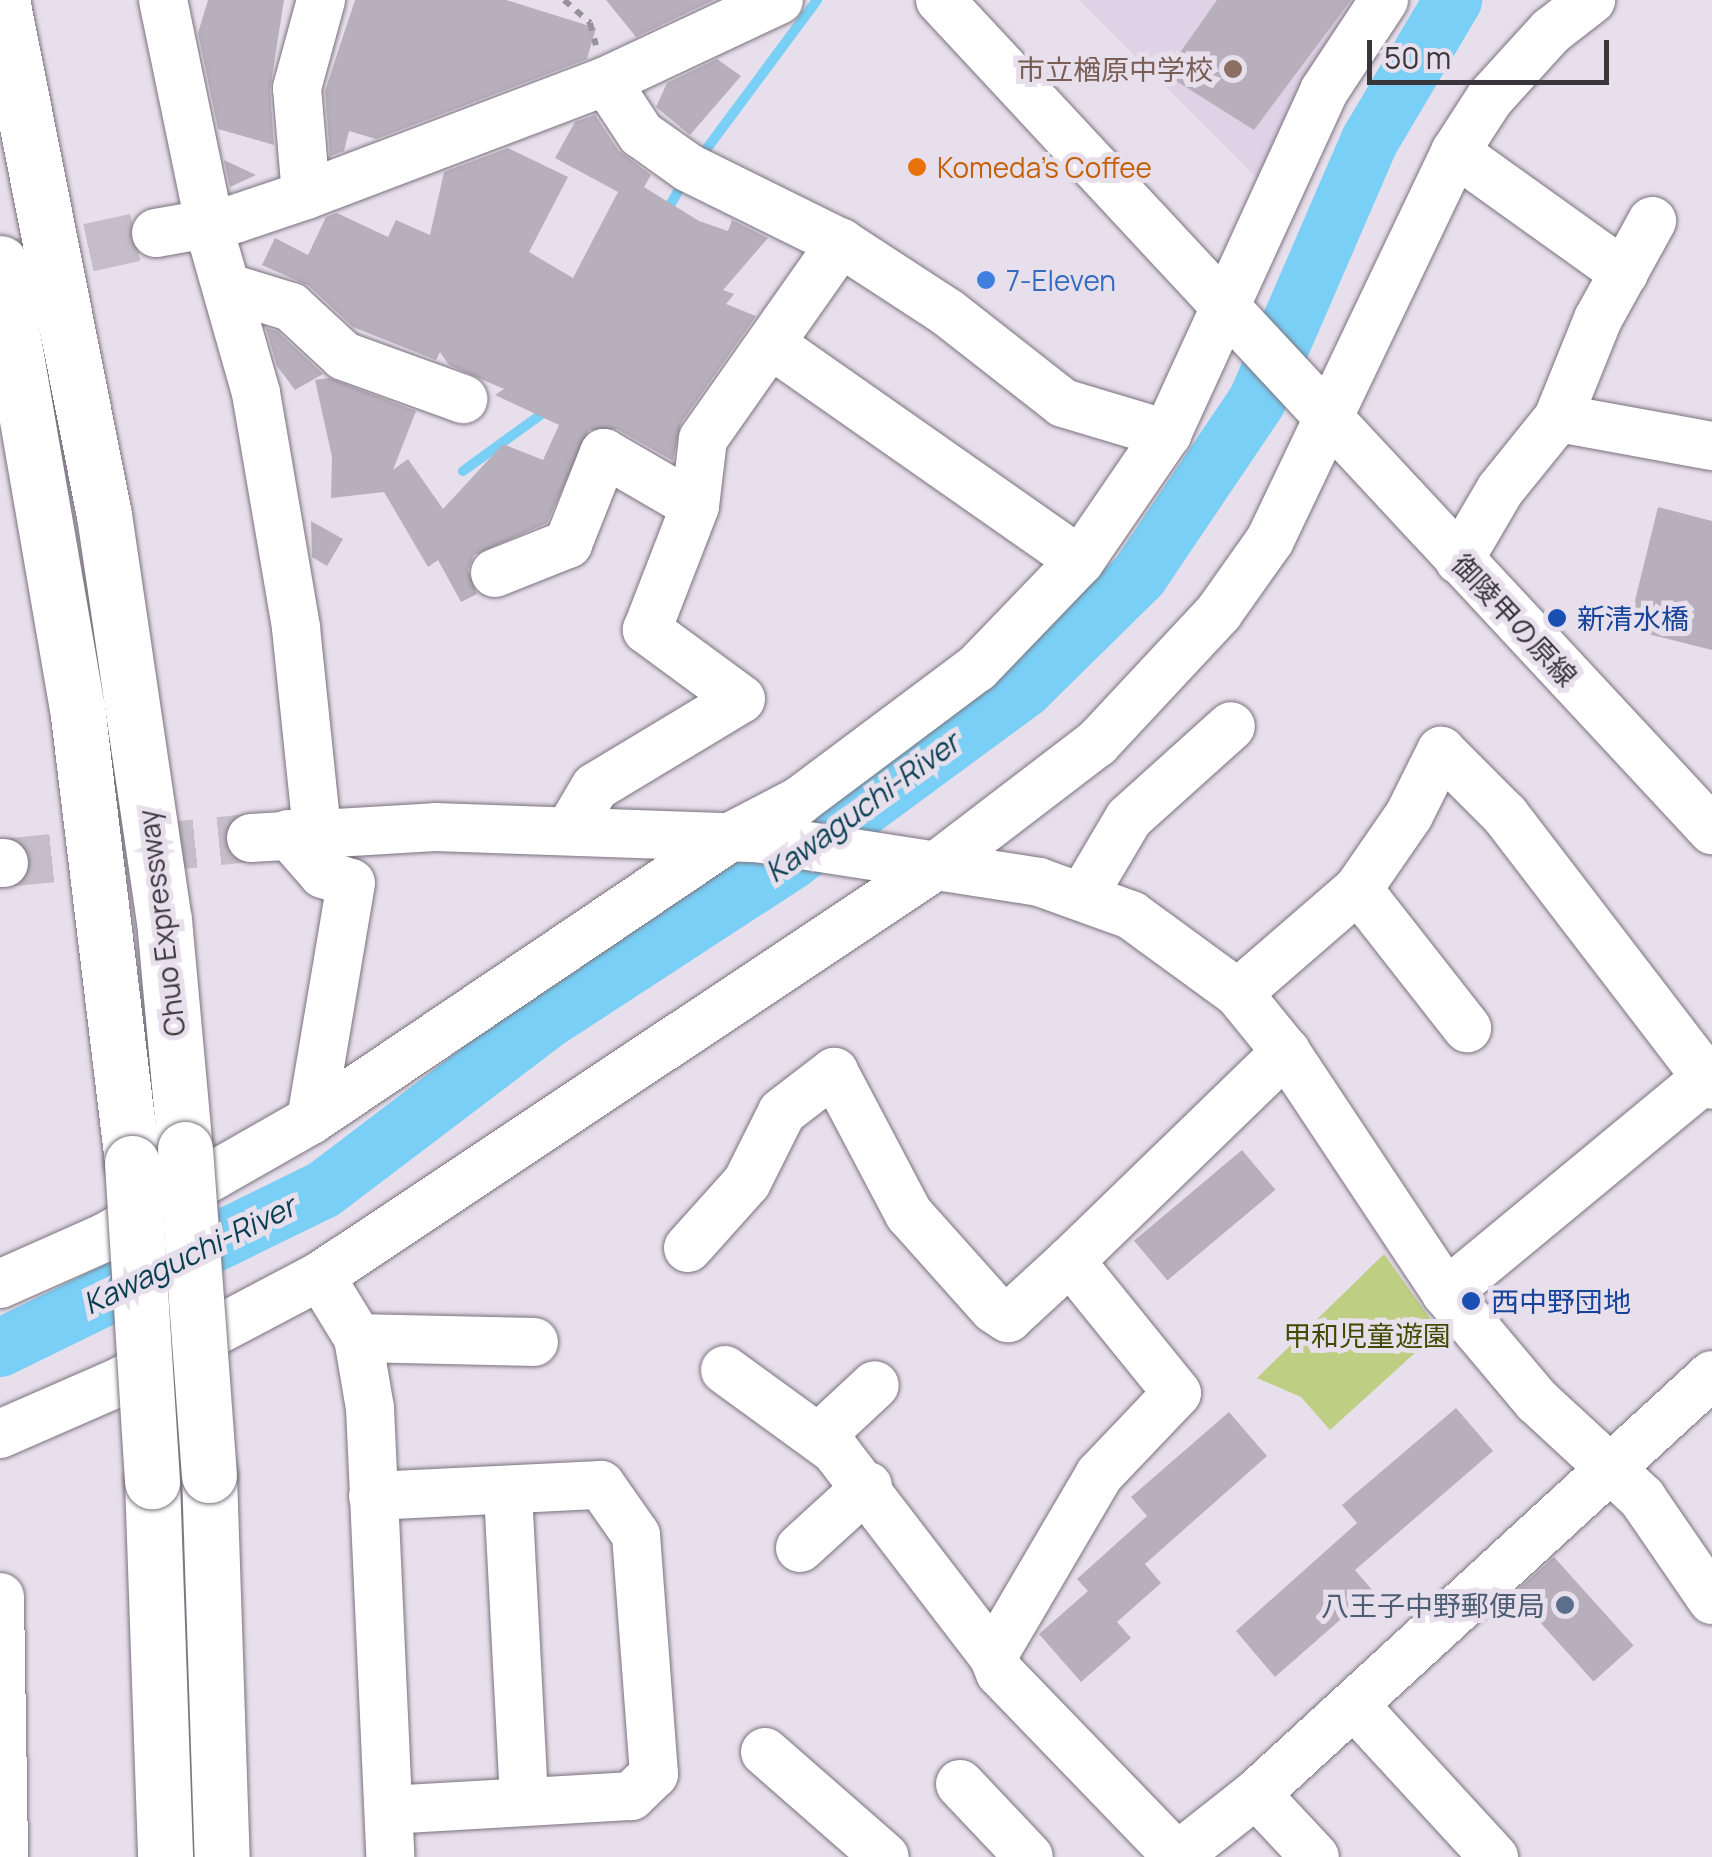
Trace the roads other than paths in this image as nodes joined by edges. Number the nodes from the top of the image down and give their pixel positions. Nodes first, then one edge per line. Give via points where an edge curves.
1 (2, 0) edge
2 (163, 0) edge
3 (321, 0) edge
4 (778, 0) edge
5 (940, 0) edge
6 (1384, 0) edge
7 (1592, 0) edge
8 (606, 81) junction
9 (1454, 152) junction
10 (306, 195) junction
11 (1652, 221) dead end
12 (210, 225) junction
13 (156, 234) tunnel mouth
14 (842, 243) junction
15 (0, 263) edge
16 (1624, 274) junction
17 (229, 288) junction
18 (1233, 317) junction
19 (772, 345) junction
20 (464, 399) dead end
21 (1326, 415) junction
22 (1558, 418) junction
23 (1167, 434) junction
24 (1712, 446) edge
25 (695, 506) junction
26 (1459, 560) junction
27 (1080, 561) junction
28 (495, 574) dead end
29 (1232, 726) dead end
30 (570, 829) junction
31 (1712, 830) edge
32 (285, 834) junction
33 (744, 837) junction
34 (930, 865) junction
35 (1358, 889) junction
36 (1084, 894) junction
37 (1238, 992) junction
38 (1467, 1028) dead end
39 (1286, 1052) junction
40 (1709, 1082) edge
41 (310, 1120) junction
42 (688, 1248) dead end
43 (1070, 1261) junction
44 (320, 1276) junction
45 (0, 1284) edge
46 (1446, 1293) junction
47 (358, 1338) junction
48 (534, 1342) dead end
49 (725, 1370) dead end
50 (1712, 1375) edge
51 (874, 1385) dead end
52 (0, 1434) edge
53 (819, 1437) junction
54 (1610, 1468) junction
55 (868, 1486) junction
56 (508, 1493) junction
57 (373, 1496) junction
58 (800, 1548) dead end
59 (0, 1597) edge
60 (1712, 1600) edge
61 (993, 1656) junction
62 (1354, 1706) junction
63 (765, 1752) dead end
64 (960, 1784) dead end
65 (1256, 1794) junction
66 (524, 1799) junction
67 (390, 1834) edge
68 (1177, 1856) edge
69 (4, 1857) edge
70 (165, 1857) edge
71 (222, 1857) edge
72 (885, 1857) edge
73 (1029, 1857) edge
74 (1314, 1857) edge
75 (1494, 1857) edge

1 - 71 highway, Chuo Expressway, bridge via 104,515 164,920 210,1475
2 - 12 street
3 - 10 street via 297,88
4 - 8 street
5 - 18 street
6 - 18 street via 1324,91
7 - 9 street via 1490,98
8 - 10 street
8 - 14 street via 641,134 689,168
9 - 16 street
9 - 21 street
10 - 12 street
11 - 16 street
12 - 13 street
12 - 17 street
14 - 19 street
14 - 23 street via 947,312 1063,403
15 - 70 highway, Chuo Expressway, bridge via 77,707 132,1164
16 - 22 street
17 - 20 street via 291,306 344,356
17 - 32 street via 256,393 296,628
18 - 21 street, 御陵甲の原線
18 - 23 street
19 - 25 street via 703,439
19 - 27 street
21 - 26 street, 御陵甲の原線
21 - 34 street via 1270,540 1154,686 1065,771
22 - 24 street
22 - 26 street via 1500,490
23 - 27 street
25 - 28 street via 604,453 568,544
25 - 30 street via 647,630 741,700 595,787
26 - 31 street, 御陵甲の原線
27 - 33 street via 944,698
29 - 36 street via 1129,818
30 - 32 street
30 - 33 street
32 - 41 street via 323,874 351,883
33 - 34 street
33 - 41 street
34 - 36 street
34 - 44 street
35 - 37 street
35 - 38 street
35 - 40 street via 1409,814 1441,751 1505,815
36 - 37 street via 1130,915
37 - 39 street
39 - 43 street
39 - 46 street
40 - 46 street
41 - 45 street via 104,1238
42 - 43 street via 746,1182 782,1112 834,1072 908,1214 994,1309 1008,1318
43 - 61 street via 1177,1393 1099,1475
44 - 47 street
44 - 52 street via 117,1383
46 - 54 street via 1538,1401
47 - 48 street
47 - 57 street via 370,1408
49 - 53 street
50 - 54 street
51 - 53 street
53 - 55 street
54 - 60 street via 1642,1498
54 - 62 street
55 - 58 street
55 - 61 street
56 - 57 street
56 - 66 street
56 - 66 street via 601,1485 636,1536 654,1774 631,1796
57 - 67 street
59 - 69 street
61 - 68 street via 1000,1673
62 - 65 street
62 - 75 street
63 - 72 street
64 - 73 street
65 - 68 street
65 - 74 street
66 - 67 street

